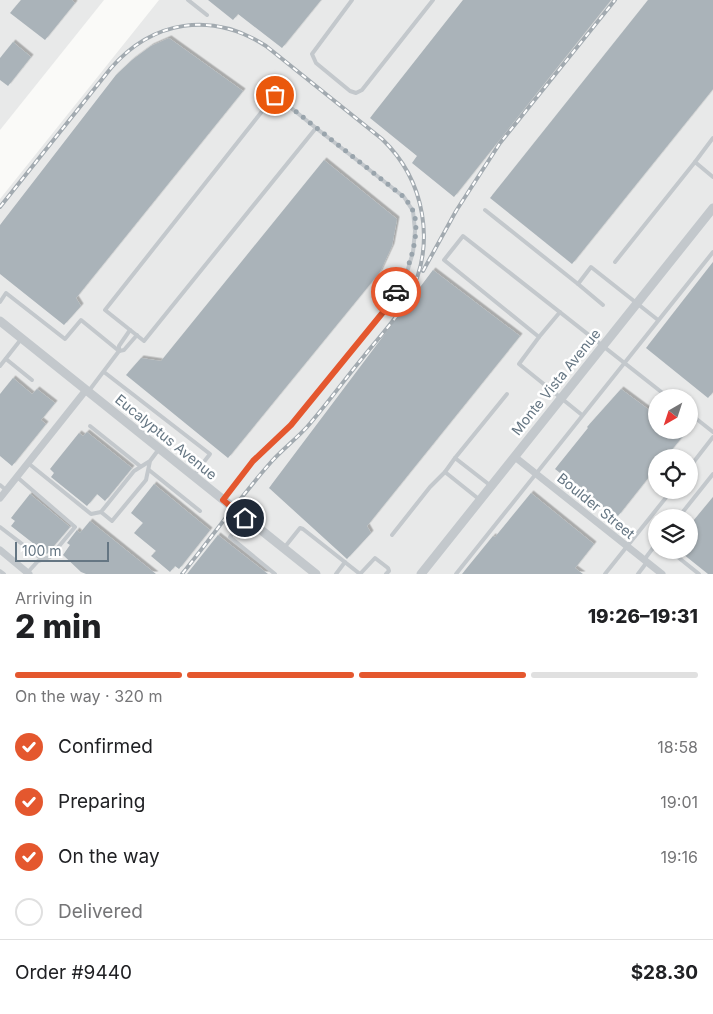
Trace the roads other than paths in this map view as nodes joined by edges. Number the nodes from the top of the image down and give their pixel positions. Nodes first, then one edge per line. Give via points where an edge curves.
1 (188, 0) edge
2 (352, 0) edge
3 (433, 0) edge
4 (207, 15) dead end
5 (316, 128) junction
6 (713, 138) edge
7 (695, 162) junction
8 (713, 176) edge
9 (713, 208) edge
10 (485, 210) dead end
11 (713, 252) edge
12 (615, 262) dead end
13 (578, 284) junction
14 (0, 302) edge
15 (637, 303) junction
16 (604, 305) dead end
17 (560, 312) junction
18 (658, 320) junction
19 (0, 321) edge
20 (130, 330) junction
21 (137, 335) junction
22 (539, 337) junction
23 (22, 338) junction
24 (603, 346) junction
25 (119, 351) junction
26 (6, 359) junction
27 (624, 363) junction
28 (0, 366) edge
29 (104, 372) junction
30 (32, 380) dead end
31 (657, 389) edge
32 (87, 391) junction
33 (507, 394) dead end
34 (561, 399) junction
35 (582, 415) junction
36 (698, 420) edge
37 (90, 426) dead end
38 (713, 432) edge
39 (713, 436) edge
40 (159, 449) junction
41 (698, 456) edge
42 (515, 457) junction
43 (455, 458) junction
44 (150, 461) junction
45 (28, 463) junction
46 (140, 466) junction
47 (149, 470) junction
48 (445, 472) junction
49 (535, 473) junction
50 (713, 474) edge
51 (193, 476) junction
52 (17, 477) junction
53 (0, 485) edge
54 (491, 486) junction
55 (6, 490) junction
56 (0, 498) edge
57 (665, 499) edge
58 (223, 500) junction
59 (480, 500) junction
60 (685, 509) edge
61 (200, 510) dead end
62 (101, 512) junction
63 (245, 518) junction
64 (0, 527) edge
65 (392, 535) dead end
66 (627, 546) junction
67 (284, 548) junction
68 (0, 550) edge
69 (648, 556) edge
70 (680, 559) edge
71 (43, 560) junction
72 (645, 561) junction
73 (345, 562) junction
74 (0, 571) edge
75 (426, 572) edge
76 (314, 573) edge
77 (4, 574) edge
78 (28, 574) edge
79 (275, 574) edge
80 (336, 574) edge
81 (360, 574) edge
82 (386, 574) edge
83 (456, 574) edge
84 (605, 574) edge
85 (638, 574) edge
86 (662, 574) edge
87 (699, 574) edge

1 - 4 lane
2 - 3 lane via 312,54 316,63 356,92 362,90
5 - 20 lane via 275,95 105,310
5 - 21 lane via 144,341
5 - 58 lane via 404,197 414,211 413,252 404,279 384,311 291,425 253,461
6 - 7 lane
7 - 8 lane
7 - 12 lane
9 - 15 street, Monte Vista Avenue
10 - 13 lane
11 - 18 lane
13 - 15 lane via 592,267
13 - 16 lane
14 - 25 lane via 6,293 65,339 81,320
15 - 18 lane
15 - 24 street, Monte Vista Avenue
17 - 22 lane
17 - 22 lane via 463,236 444,260
17 - 24 lane
18 - 27 lane
19 - 23 street, Eucalyptus Avenue
20 - 21 lane
20 - 25 lane
21 - 25 lane via 124,350
22 - 34 lane via 519,364
23 - 26 lane
23 - 32 street, Eucalyptus Avenue
24 - 27 lane
24 - 34 street, Monte Vista Avenue
25 - 29 lane
26 - 28 lane
26 - 30 lane
27 - 31 lane
27 - 35 lane
29 - 32 lane
29 - 51 lane via 210,454
32 - 40 street, Eucalyptus Avenue
32 - 45 street
33 - 43 lane
34 - 35 lane
34 - 42 street, Monte Vista Avenue
35 - 49 lane
36 - 38 lane
37 - 46 lane
39 - 41 lane
40 - 44 lane
40 - 51 street, Eucalyptus Avenue
42 - 49 street, Boulder Street
42 - 54 street, Monte Vista Avenue
43 - 48 lane
43 - 54 lane
44 - 46 lane
44 - 47 lane
45 - 52 street
45 - 62 lane via 91,514
46 - 62 lane
47 - 61 lane
47 - 62 lane via 146,480 112,522
48 - 59 lane
48 - 65 lane
49 - 66 street, Boulder Street
49 - 83 lane
50 - 60 lane
51 - 58 street, Eucalyptus Avenue
52 - 55 street
52 - 71 lane via 74,526 50,558
53 - 55 lane
54 - 59 street, Monte Vista Avenue
55 - 56 street
57 - 66 lane
58 - 63 street, Eucalyptus Avenue
59 - 75 street, Monte Vista Avenue
63 - 67 street, Eucalyptus Avenue
63 - 79 lane via 230,537
64 - 71 lane
66 - 72 street, Boulder Street
66 - 84 lane
67 - 73 lane via 300,528
67 - 76 street, Eucalyptus Avenue
68 - 78 street
69 - 72 lane
70 - 87 lane
71 - 78 lane via 38,561
72 - 85 lane
72 - 86 street, Boulder Street
73 - 80 lane
73 - 81 lane
74 - 77 lane
81 - 82 lane via 374,558 388,568

